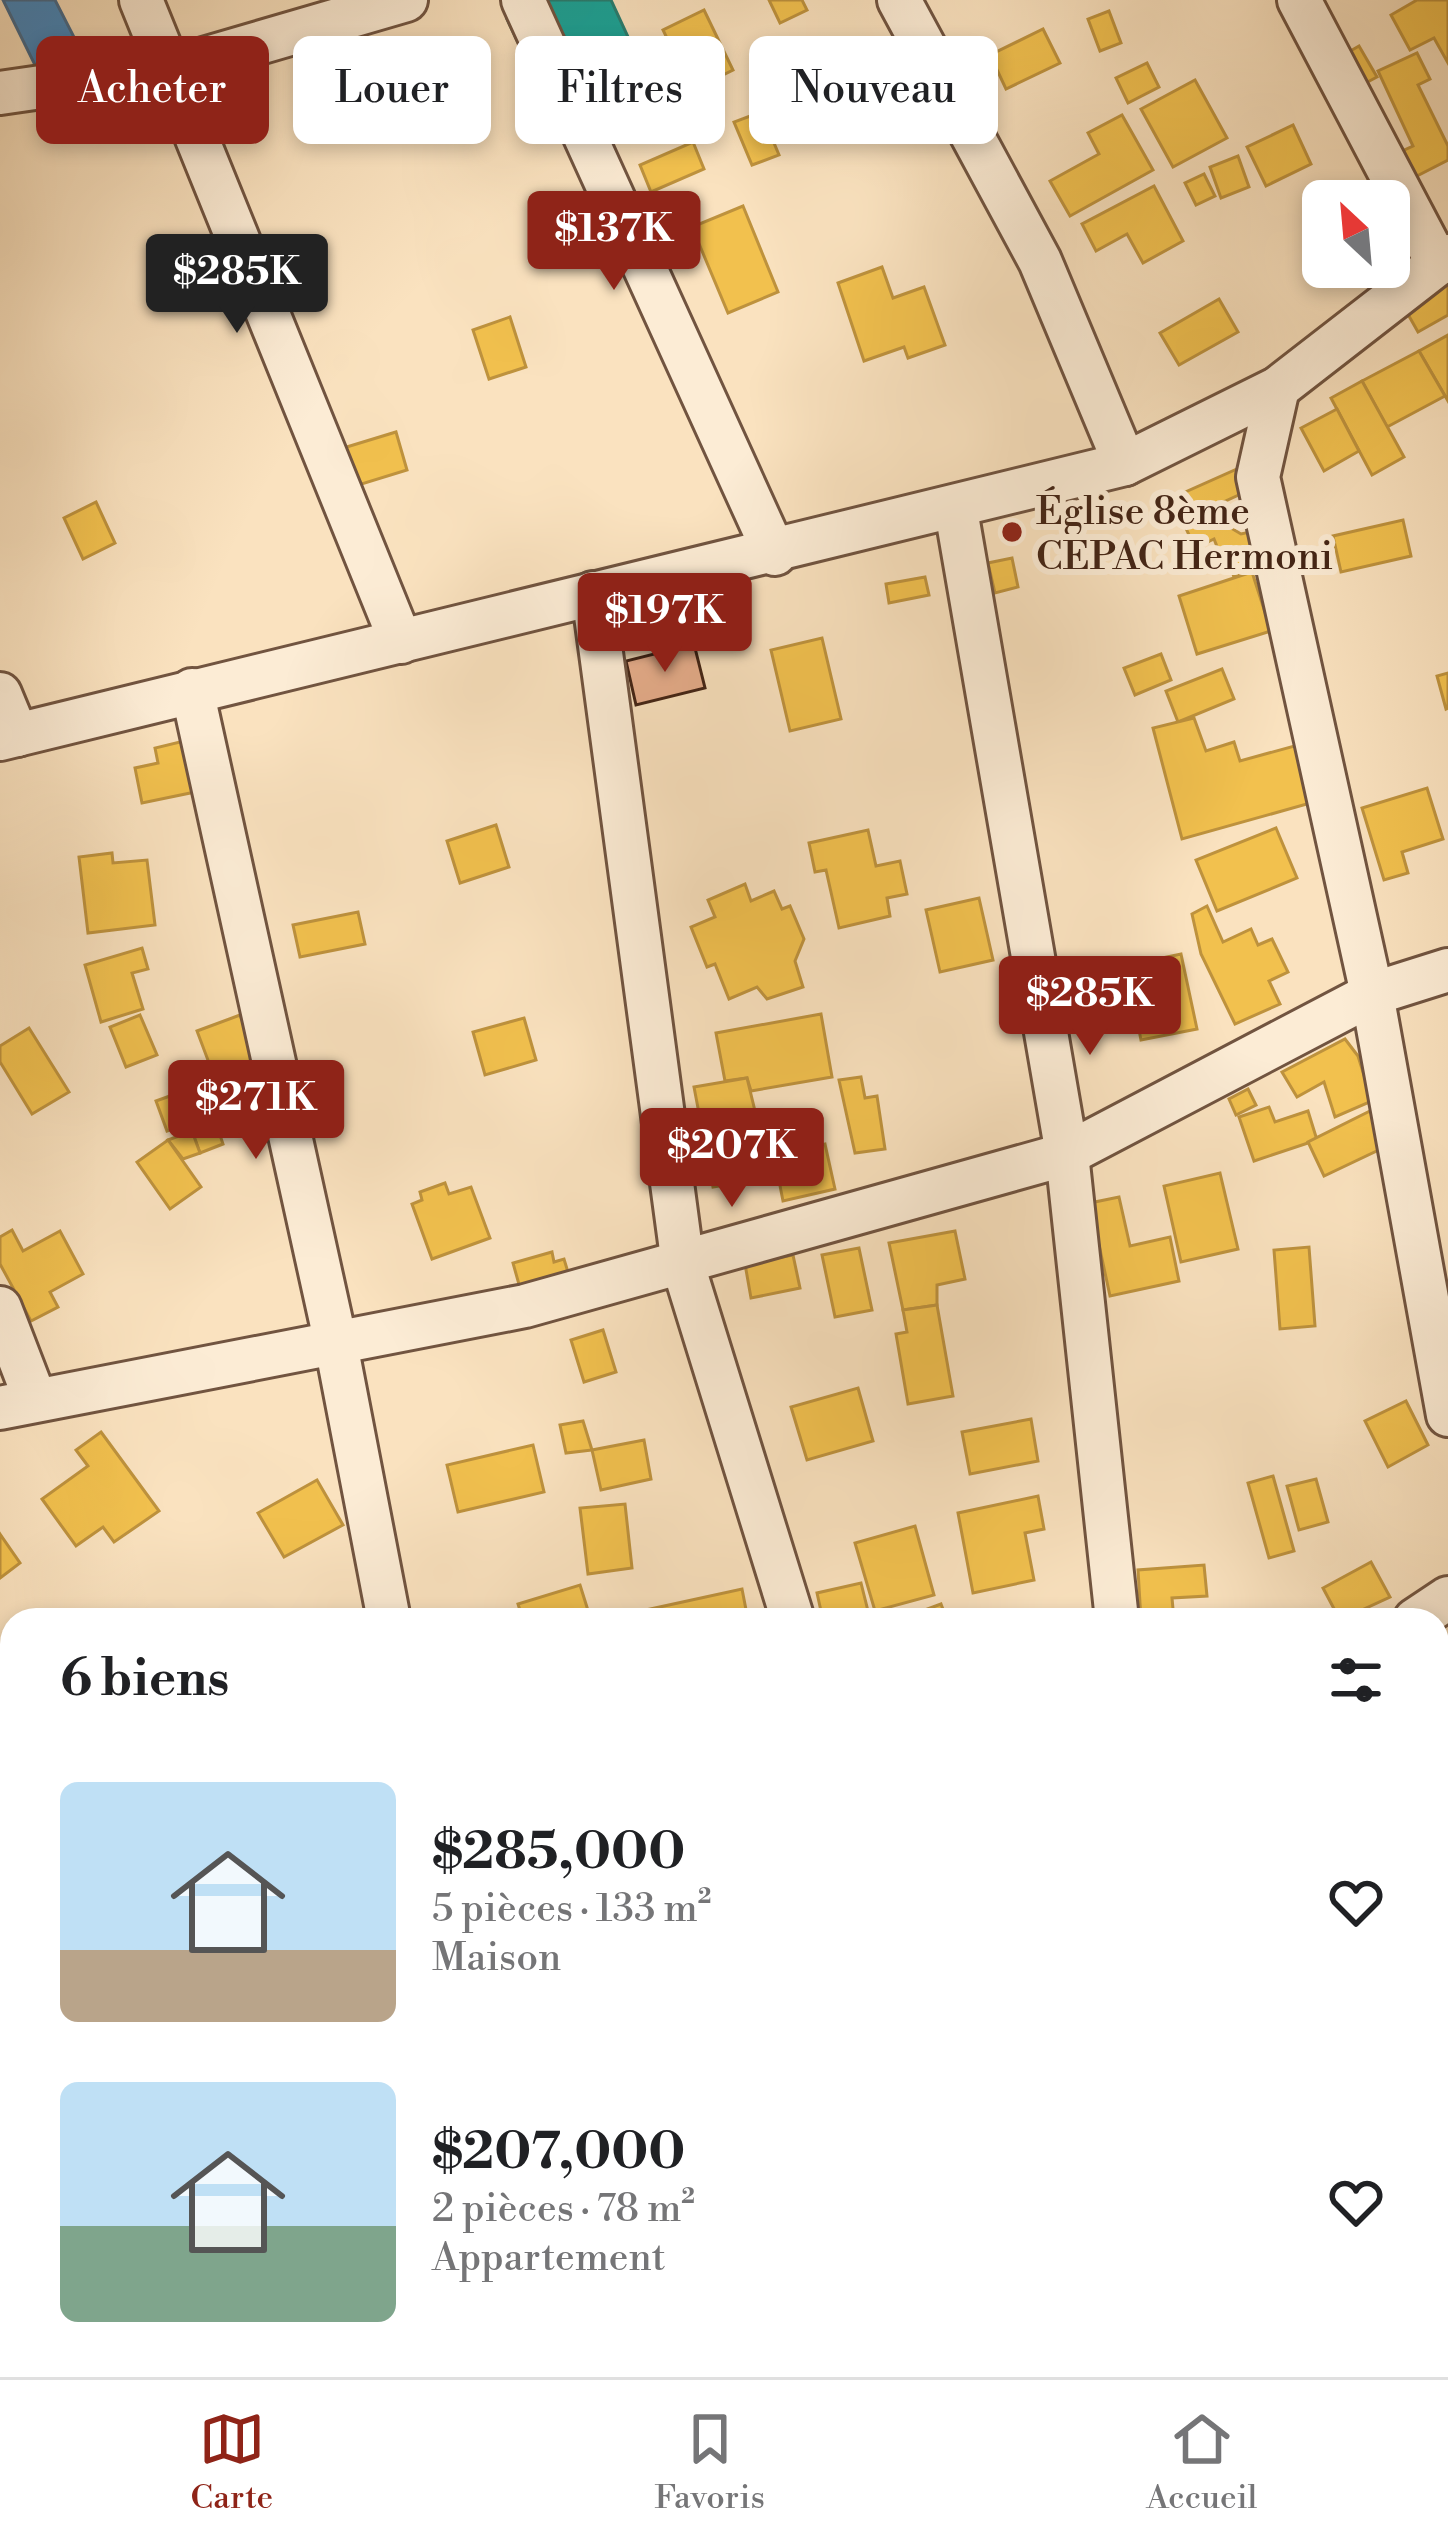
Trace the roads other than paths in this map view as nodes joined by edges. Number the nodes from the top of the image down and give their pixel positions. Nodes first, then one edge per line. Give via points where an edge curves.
1 (141, 0) edge
2 (406, 0) edge
3 (523, 0) edge
4 (899, 0) edge
5 (1299, 0) edge
6 (157, 36) edge
7 (269, 40) edge
8 (36, 87) edge
9 (0, 92) edge
10 (202, 144) edge
11 (1443, 260) edge
12 (1278, 388) junction
13 (1125, 464) junction
14 (956, 510) junction
15 (776, 554) junction
16 (592, 593) junction
17 (401, 642) junction
18 (192, 690) junction
19 (0, 694) edge
20 (9, 737) edge
21 (1448, 970) edge
22 (1372, 994) junction
23 (1067, 1154) junction
24 (683, 1265) junction
25 (0, 1308) edge
26 (336, 1344) junction
27 (18, 1403) edge
28 (1448, 1415) edge
29 (387, 1608) edge
30 (789, 1608) edge
31 (1116, 1608) edge

1 - 6 street
2 - 7 street
3 - 15 street
4 - 13 street via 1040,261
5 - 11 street
8 - 9 street
10 - 17 street
11 - 12 street
12 - 13 street
12 - 22 street via 1258,477
13 - 14 street
14 - 15 street
14 - 23 street
15 - 16 street
16 - 17 street
16 - 24 street
17 - 18 street
18 - 20 street
18 - 26 street
19 - 20 street
21 - 22 street
22 - 23 street
22 - 28 street
23 - 24 street
23 - 31 street
24 - 26 street
24 - 30 street
25 - 27 street
26 - 27 street
26 - 29 street

